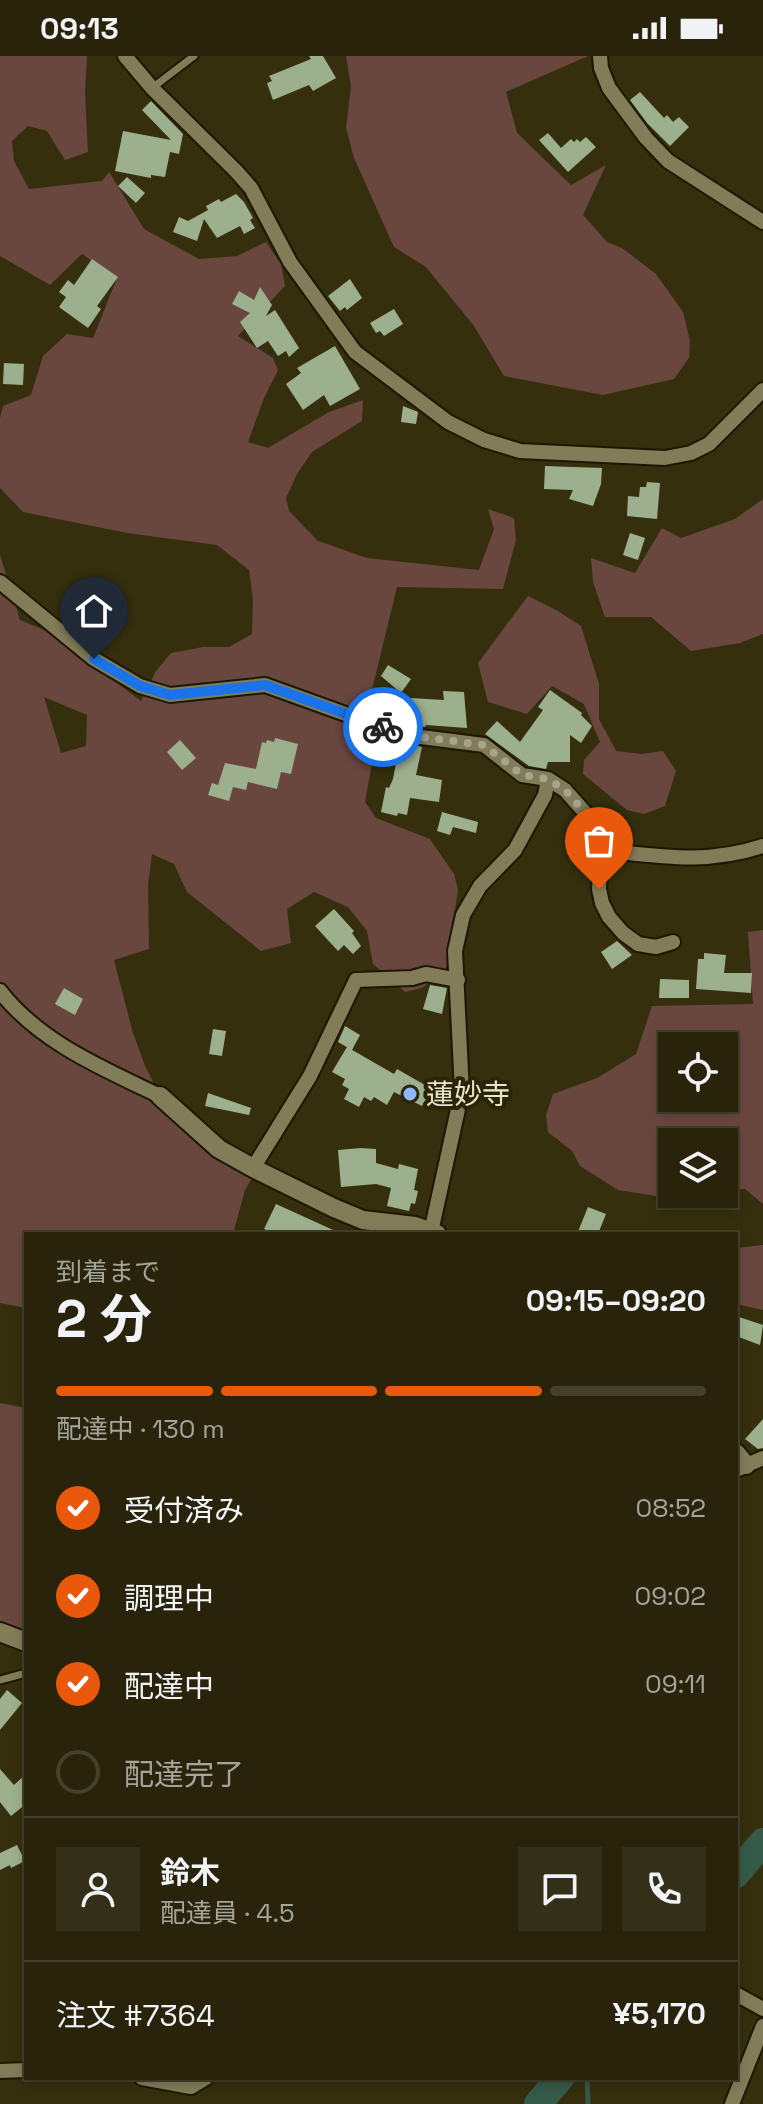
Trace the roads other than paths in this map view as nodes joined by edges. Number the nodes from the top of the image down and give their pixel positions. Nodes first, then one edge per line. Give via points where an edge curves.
1 (125, 56) edge
2 (600, 56) edge
3 (189, 57) edge
4 (152, 88) junction
5 (763, 222) edge
6 (763, 390) edge
7 (0, 582) edge
8 (548, 779) junction
9 (763, 846) edge
10 (601, 850) junction
11 (673, 942) dead end
12 (458, 980) junction
13 (0, 991) edge
14 (160, 1096) joint
15 (253, 1168) junction
16 (431, 1232) edge
17 (434, 1232) edge
18 (0, 1632) edge
19 (24, 1641) edge
20 (24, 1674) edge
21 (0, 1680) edge
22 (738, 1995) edge
23 (763, 2009) edge
24 (763, 2026) edge
25 (24, 2070) edge
26 (0, 2071) edge
27 (153, 2080) edge
28 (203, 2080) edge
29 (732, 2104) edge

1 - 4 street
2 - 5 street via 609,88 668,161
3 - 4 lane
4 - 6 street via 251,188 290,262 355,352 448,422 484,440 520,451 665,458 709,444
7 - 8 street via 94,659 140,686 170,695 265,685 376,725 484,745 522,775
8 - 10 street via 588,816
8 - 12 street via 545,795 515,850 480,886 463,915 455,951
9 - 10 street via 707,859
10 - 11 street via 599,889 609,917 638,944 656,947
12 - 15 street via 426,974 356,980 310,1076
12 - 17 street via 462,1091
13 - 14 street via 48,1036
14 - 15 street via 219,1149
15 - 16 street via 363,1220
18 - 19 street
20 - 21 lane
22 - 23 street
24 - 29 street
25 - 26 street
27 - 28 street via 191,2087

